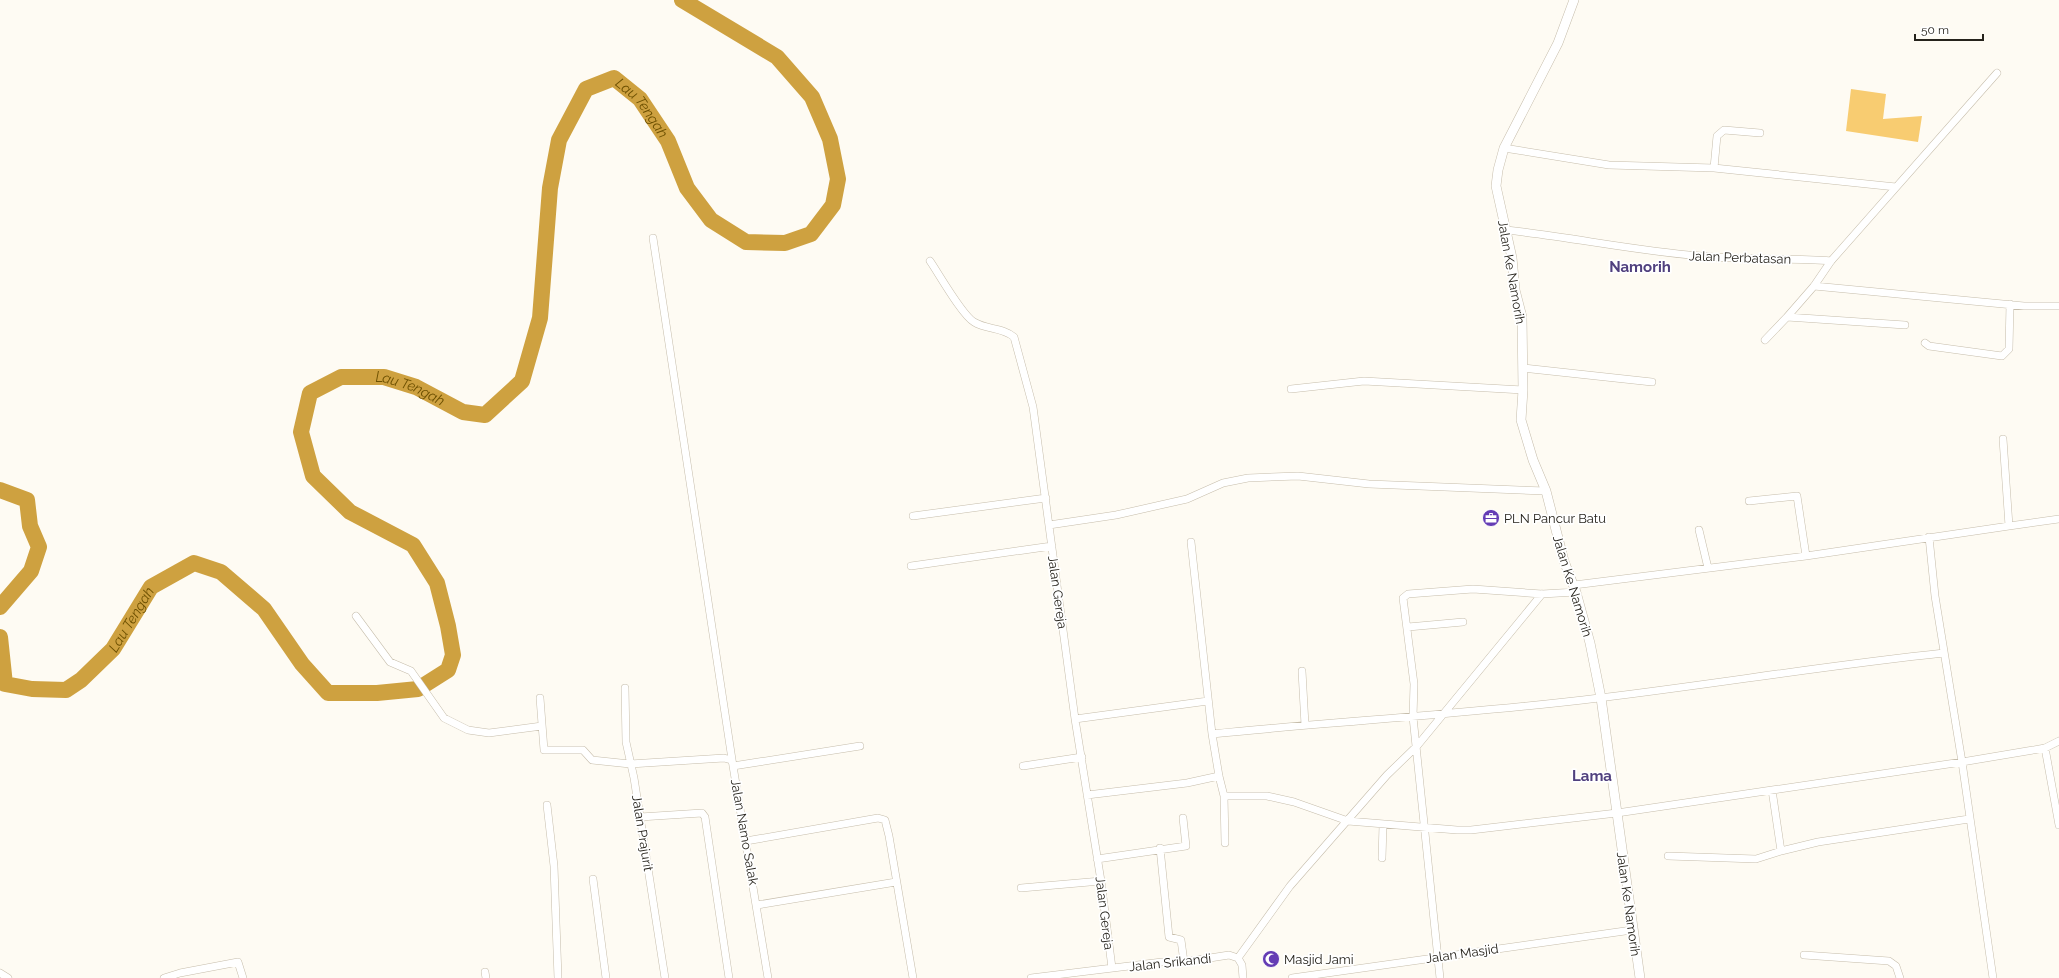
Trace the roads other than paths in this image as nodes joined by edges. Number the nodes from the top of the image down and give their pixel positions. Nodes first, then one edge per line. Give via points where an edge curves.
1 (1574, 0) edge
2 (1997, 73) dead end
3 (1760, 133) dead end
4 (1504, 148) junction
5 (1714, 168) junction
6 (1896, 187) junction
7 (1506, 230) junction
8 (653, 238) dead end
9 (930, 261) dead end
10 (1832, 261) junction
11 (1814, 286) junction
12 (2010, 304) junction
13 (2059, 306) edge
14 (1787, 317) junction
15 (1905, 325) dead end
16 (1765, 340) dead end
17 (1925, 343) dead end
18 (1523, 368) junction
19 (1652, 382) dead end
20 (1291, 389) dead end
21 (1523, 390) junction
22 (2003, 439) dead end
23 (1546, 492) junction
24 (1046, 498) junction
25 (1749, 501) dead end
26 (913, 516) dead end
27 (2059, 519) edge
28 (1049, 525) junction
29 (2009, 526) junction
30 (1698, 530) dead end
31 (1929, 537) junction
32 (1191, 542) dead end
33 (1052, 546) junction
34 (1806, 556) junction
35 (911, 566) dead end
36 (1708, 568) junction
37 (1575, 589) junction
38 (1542, 594) junction
39 (356, 616) dead end
40 (1463, 622) dead end
41 (1408, 627) junction
42 (1944, 653) junction
43 (1302, 671) dead end
44 (625, 688) dead end
45 (540, 698) dead end
46 (1601, 698) junction
47 (1208, 701) junction
48 (1442, 715) junction
49 (1414, 717) junction
50 (1075, 719) junction
51 (1306, 725) junction
52 (542, 726) junction
53 (1212, 734) junction
54 (2059, 741) edge
55 (860, 746) dead end
56 (1417, 746) junction
57 (2044, 748) junction
58 (1082, 757) junction
59 (1962, 762) junction
60 (630, 764) junction
61 (734, 766) junction
62 (1023, 766) dead end
63 (1219, 776) junction
64 (1772, 790) junction
65 (1087, 795) junction
66 (1224, 796) junction
67 (546, 804) dead end
68 (1617, 813) junction
69 (640, 817) junction
70 (1183, 818) dead end
71 (1970, 819) junction
72 (1348, 821) junction
73 (1383, 825) junction
74 (2059, 825) edge
75 (1424, 827) junction
76 (746, 841) junction
77 (1225, 843) dead end
78 (1160, 848) junction
79 (1781, 851) junction
80 (1668, 856) dead end
81 (1382, 858) dead end
82 (1097, 859) junction
83 (593, 879) dead end
84 (1101, 881) junction
85 (896, 882) junction
86 (1021, 888) dead end
87 (757, 905) junction
88 (1632, 930) junction
89 (1804, 955) dead end
90 (1437, 957) junction
91 (1238, 958) junction
92 (1184, 962) junction
93 (1112, 968) junction
94 (0, 973) edge
95 (8, 978) edge
96 (164, 978) edge
97 (243, 978) edge
98 (558, 978) edge
99 (606, 978) edge
100 (665, 978) edge
101 (729, 978) edge
102 (768, 978) edge
103 (913, 978) edge
104 (1031, 978) edge
105 (1243, 978) edge
106 (1292, 978) edge
107 (1440, 978) edge
108 (1640, 978) edge
109 (1900, 978) edge
110 (1993, 978) edge

1 - 4 street, Jalan Ke Namorih via 1558,43
2 - 6 street
3 - 5 street via 1724,130 1720,132 1717,136
4 - 5 street via 1609,166
4 - 7 street, Jalan Ke Namorih via 1496,186
5 - 6 street
6 - 10 street
7 - 10 street, Jalan Perbatasan via 1703,257
7 - 18 street, Jalan Ke Namorih via 1515,290 1522,317
8 - 61 street
9 - 24 street, Jalan Gereja via 972,322 1008,332 1014,337 1033,407
10 - 11 street
11 - 12 street
11 - 14 street
12 - 13 street
12 - 17 street via 2008,349 2002,356 1929,346
14 - 15 street
14 - 16 street
18 - 19 street
18 - 21 street, Jalan Ke Namorih
20 - 21 street via 1364,381
21 - 23 street, Jalan Ke Namorih via 1521,420
22 - 29 street
23 - 28 street via 1369,484 1298,476 1248,478 1223,483 1187,498 1116,515
23 - 37 street, Jalan Ke Namorih via 1564,561
24 - 26 street
24 - 28 street, Jalan Gereja
25 - 34 street via 1797,496
27 - 29 street
28 - 33 street, Jalan Gereja
29 - 31 street
30 - 36 street
31 - 34 street
31 - 42 street
32 - 47 street
33 - 35 street
33 - 50 street, Jalan Gereja
34 - 36 street
36 - 37 street
37 - 38 street
37 - 46 street, Jalan Ke Namorih via 1584,618
38 - 41 street via 1473,589 1408,594 1402,600
38 - 48 street
39 - 52 street via 390,662 411,671 444,718 468,730 489,733
40 - 41 street
41 - 49 street via 1414,684
42 - 46 street via 1846,663
42 - 59 street
43 - 51 street
44 - 60 street, Jalan Prajurit via 626,742
45 - 52 street
46 - 48 street
46 - 68 street, Jalan Ke Namorih
47 - 50 street
47 - 53 street
48 - 49 street
48 - 56 street
49 - 51 street
49 - 56 street
50 - 58 street, Jalan Gereja
51 - 53 street
52 - 60 street via 544,750 583,750 592,760
53 - 63 street
54 - 57 street
55 - 61 street, Jalan Namo Salak
56 - 72 street
56 - 75 street
57 - 59 street
57 - 74 street
58 - 62 street
58 - 65 street, Jalan Gereja
59 - 64 street
59 - 71 street
60 - 61 street via 724,758 731,760
60 - 69 street, Jalan Prajurit
61 - 76 street, Jalan Namo Salak
63 - 65 street via 1187,783
63 - 66 street
64 - 68 street
64 - 79 street
65 - 82 street, Jalan Gereja
66 - 72 street via 1267,796 1294,802
66 - 77 street
67 - 98 street via 554,866
68 - 75 street via 1471,830
68 - 88 street, Jalan Ke Namorih
69 - 100 street, Jalan Prajurit
69 - 101 street via 684,812 702,813 705,817
70 - 78 street via 1186,846
71 - 79 street via 1818,842
71 - 110 street
72 - 73 street
72 - 91 street via 1290,886
73 - 75 street
73 - 81 street
75 - 90 street
76 - 85 street via 878,818 885,820
76 - 87 street, Jalan Namo Salak
78 - 82 street
78 - 92 street via 1169,937 1180,940
79 - 80 street via 1751,859
82 - 84 street, Jalan Gereja
83 - 99 street
84 - 86 street
84 - 93 street, Jalan Gereja
85 - 87 street
85 - 103 street
87 - 102 street, Jalan Namo Salak
88 - 90 street, Jalan Masjid
88 - 108 street, Jalan Ke Namorih
89 - 109 street via 1889,961 1896,966
90 - 106 street, Jalan Masjid
90 - 107 street
91 - 92 street, Jalan Srikandi via 1229,955
91 - 105 street via 1242,964
92 - 93 street, Jalan Srikandi
93 - 104 street, Jalan Srikandi
94 - 95 street
96 - 97 street via 238,962

